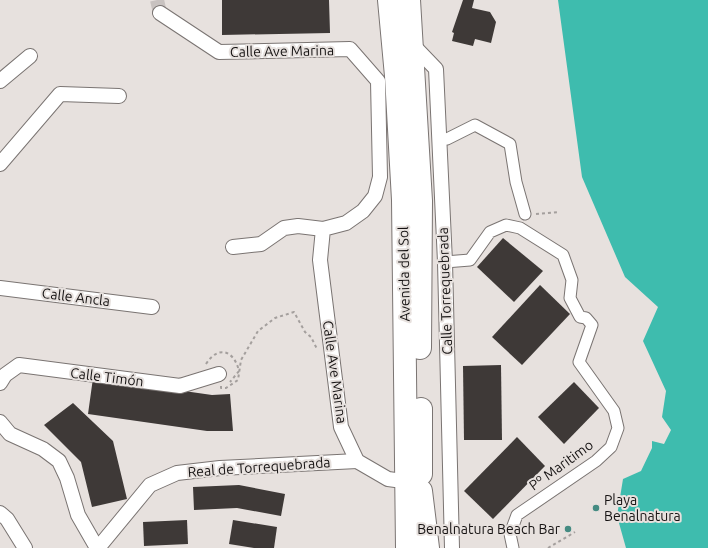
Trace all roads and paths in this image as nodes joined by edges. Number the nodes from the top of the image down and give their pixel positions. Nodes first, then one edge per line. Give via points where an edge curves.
1 (389, 0) edge
2 (409, 0) edge
3 (160, 13) tunnel mouth
4 (412, 44) junction
5 (30, 56) dead end
6 (387, 78) junction
7 (0, 81) edge
8 (119, 96) dead end
9 (439, 140) junction
10 (0, 164) edge
11 (559, 212) dead end
12 (526, 214) joint
13 (323, 229) junction
14 (233, 247) dead end
15 (445, 262) junction
16 (0, 288) edge
17 (152, 307) dead end
18 (318, 354) dead end
19 (220, 379) joint
20 (0, 383) edge
21 (0, 422) edge
22 (407, 443) junction
23 (357, 461) junction
24 (412, 486) junction
25 (0, 513) edge
26 (575, 532) dead end
27 (25, 548) edge
28 (98, 548) edge
29 (397, 548) edge
30 (407, 548) edge
31 (422, 548) edge
32 (428, 548) edge
33 (452, 548) edge
34 (513, 548) edge
35 (548, 548) edge

1 - 6 main road, Avenida del Sol
2 - 4 main road, Avenida del Sol
3 - 6 street, Calle Ave Marina via 219,52 350,49
4 - 9 street, Calle Torrequebrada via 436,69
4 - 24 main road, Avenida del Sol via 421,201
5 - 7 street
6 - 13 street via 380,177 375,196 363,211 346,223
6 - 22 main road, Avenida del Sol via 403,200
8 - 10 street via 60,94
9 - 12 street via 447,139 475,125 510,144 516,182
9 - 15 street, Calle Torrequebrada
11 - 12 path
13 - 14 street via 298,226 284,228 261,244
13 - 23 street, Calle Ave Marina via 320,260 341,427
15 - 33 street, Calle Torrequebrada
15 - 34 street, Pº Maritimo via 470,260 490,232 506,225 520,228 563,255 572,280 570,298 580,317 586,318 592,325 579,362 614,411 618,428 611,447 596,462 517,515 510,534
16 - 17 street, Calle Ancla
18 - 19 path via 311,337 294,312 275,318 258,331 241,360 238,380 226,388 221,388
19 - 20 street, Calle Timón via 180,386 19,365 4,375
21 - 28 street via 10,434 43,449 58,461 67,478 78,515
22 - 24 main road
22 - 30 main road, Avenida del Sol
23 - 24 street via 388,479
23 - 28 street, Real de Torrequebrada via 220,468 177,473 150,485
24 - 29 main road
24 - 31 main road, Avenida del Sol
24 - 32 main road
25 - 27 street via 7,519
26 - 35 path

